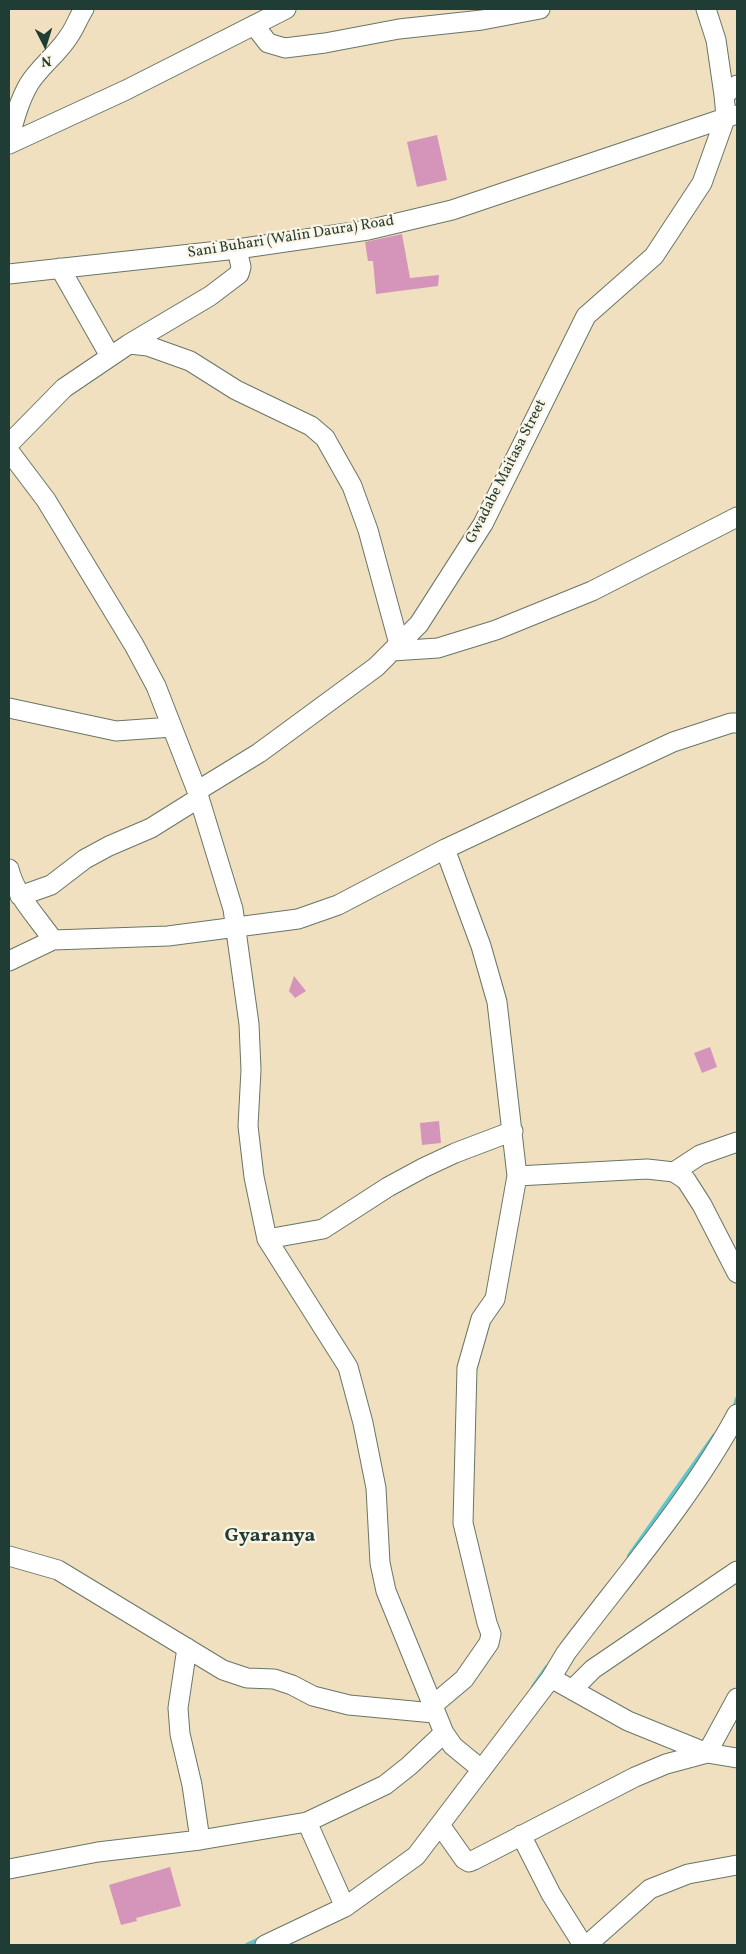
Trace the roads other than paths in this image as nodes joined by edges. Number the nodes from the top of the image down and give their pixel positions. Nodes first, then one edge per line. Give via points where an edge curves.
1 (84, 9) edge
2 (286, 9) edge
3 (540, 9) edge
4 (706, 9) edge
5 (254, 25) junction
6 (731, 90) edge
7 (732, 115) edge
8 (9, 139) edge
9 (9, 144) edge
10 (236, 249) junction
11 (60, 268) junction
12 (9, 274) edge
13 (129, 344) junction
14 (110, 356) junction
15 (9, 444) edge
16 (9, 451) edge
17 (737, 517) edge
18 (395, 647) junction
19 (9, 708) edge
20 (737, 723) edge
21 (172, 727) junction
22 (198, 795) junction
23 (444, 849) junction
24 (9, 869) edge
25 (20, 896) junction
26 (236, 928) junction
27 (53, 940) junction
28 (9, 961) edge
29 (513, 1131) junction
30 (737, 1142) edge
31 (674, 1172) junction
32 (517, 1176) junction
33 (267, 1239) junction
34 (737, 1273) edge
35 (737, 1414) edge
36 (9, 1556) edge
37 (737, 1571) edge
38 (187, 1648) junction
39 (551, 1678) junction
40 (573, 1689) junction
41 (737, 1698) edge
42 (433, 1710) junction
43 (448, 1740) junction
44 (707, 1753) junction
45 (737, 1758) edge
46 (481, 1769) junction
47 (307, 1822) junction
48 (440, 1825) junction
49 (521, 1835) junction
50 (200, 1840) junction
51 (737, 1865) edge
52 (9, 1869) edge
53 (345, 1907) junction
54 (265, 1945) edge
55 (583, 1945) edge
56 (587, 1945) edge

1 - 8 street via 69,36 28,86
2 - 5 street
3 - 5 street via 285,48 268,43
4 - 6 street
5 - 9 street via 126,90
6 - 7 street
7 - 10 street, Sani Buhari (Walin Daura) Road via 452,210 368,230
7 - 18 street, Gwadabe Maitasa Street via 702,183 654,256 586,316 483,524 418,624
10 - 11 street, Sani Buhari (Walin Daura) Road
10 - 13 street via 239,274 210,296
11 - 12 street, Sani Buhari (Walin Daura) Road
11 - 14 street
13 - 14 street
13 - 18 street via 148,346 190,361 236,390 311,426 325,438 352,486 368,530
14 - 15 street via 64,388
16 - 21 street via 46,500 134,646 156,686
17 - 18 street via 592,592 505,626 438,648
18 - 22 street, Gwadabe Maitasa Street via 376,667
19 - 21 street via 116,731
20 - 23 street via 673,742
21 - 22 street
22 - 25 street, Gwadabe Maitasa Street via 151,828 85,859 51,885
22 - 26 street
23 - 26 street via 338,905 298,919
23 - 29 street via 497,1002
24 - 25 street
25 - 27 street
26 - 27 street via 168,936
26 - 33 street via 252,1070 248,1126 254,1177
27 - 28 street
29 - 32 street
29 - 33 street via 423,1168 323,1229
30 - 31 street via 700,1155
31 - 32 street via 647,1169
31 - 34 street via 686,1180 702,1205
32 - 42 street via 495,1298 481,1319 467,1368 463,1523 491,1634 489,1643 464,1679
33 - 42 street via 348,1367 376,1488 380,1563 386,1591
35 - 39 street via 701,1474 566,1653
36 - 38 street via 58,1570
37 - 40 street via 593,1669
38 - 42 street via 223,1670 247,1678 274,1678 313,1696 349,1705
38 - 50 street via 178,1708
39 - 40 street
39 - 46 street
40 - 44 street via 628,1721
41 - 44 street
42 - 43 street
43 - 46 street
43 - 47 street via 385,1785
44 - 45 street
44 - 49 street via 666,1764 636,1777
46 - 48 street
47 - 50 street
47 - 53 street
48 - 49 street via 469,1862
48 - 53 street via 416,1856
49 - 55 street via 551,1894
50 - 52 street via 98,1852
51 - 56 street via 688,1874 650,1888
53 - 54 street

